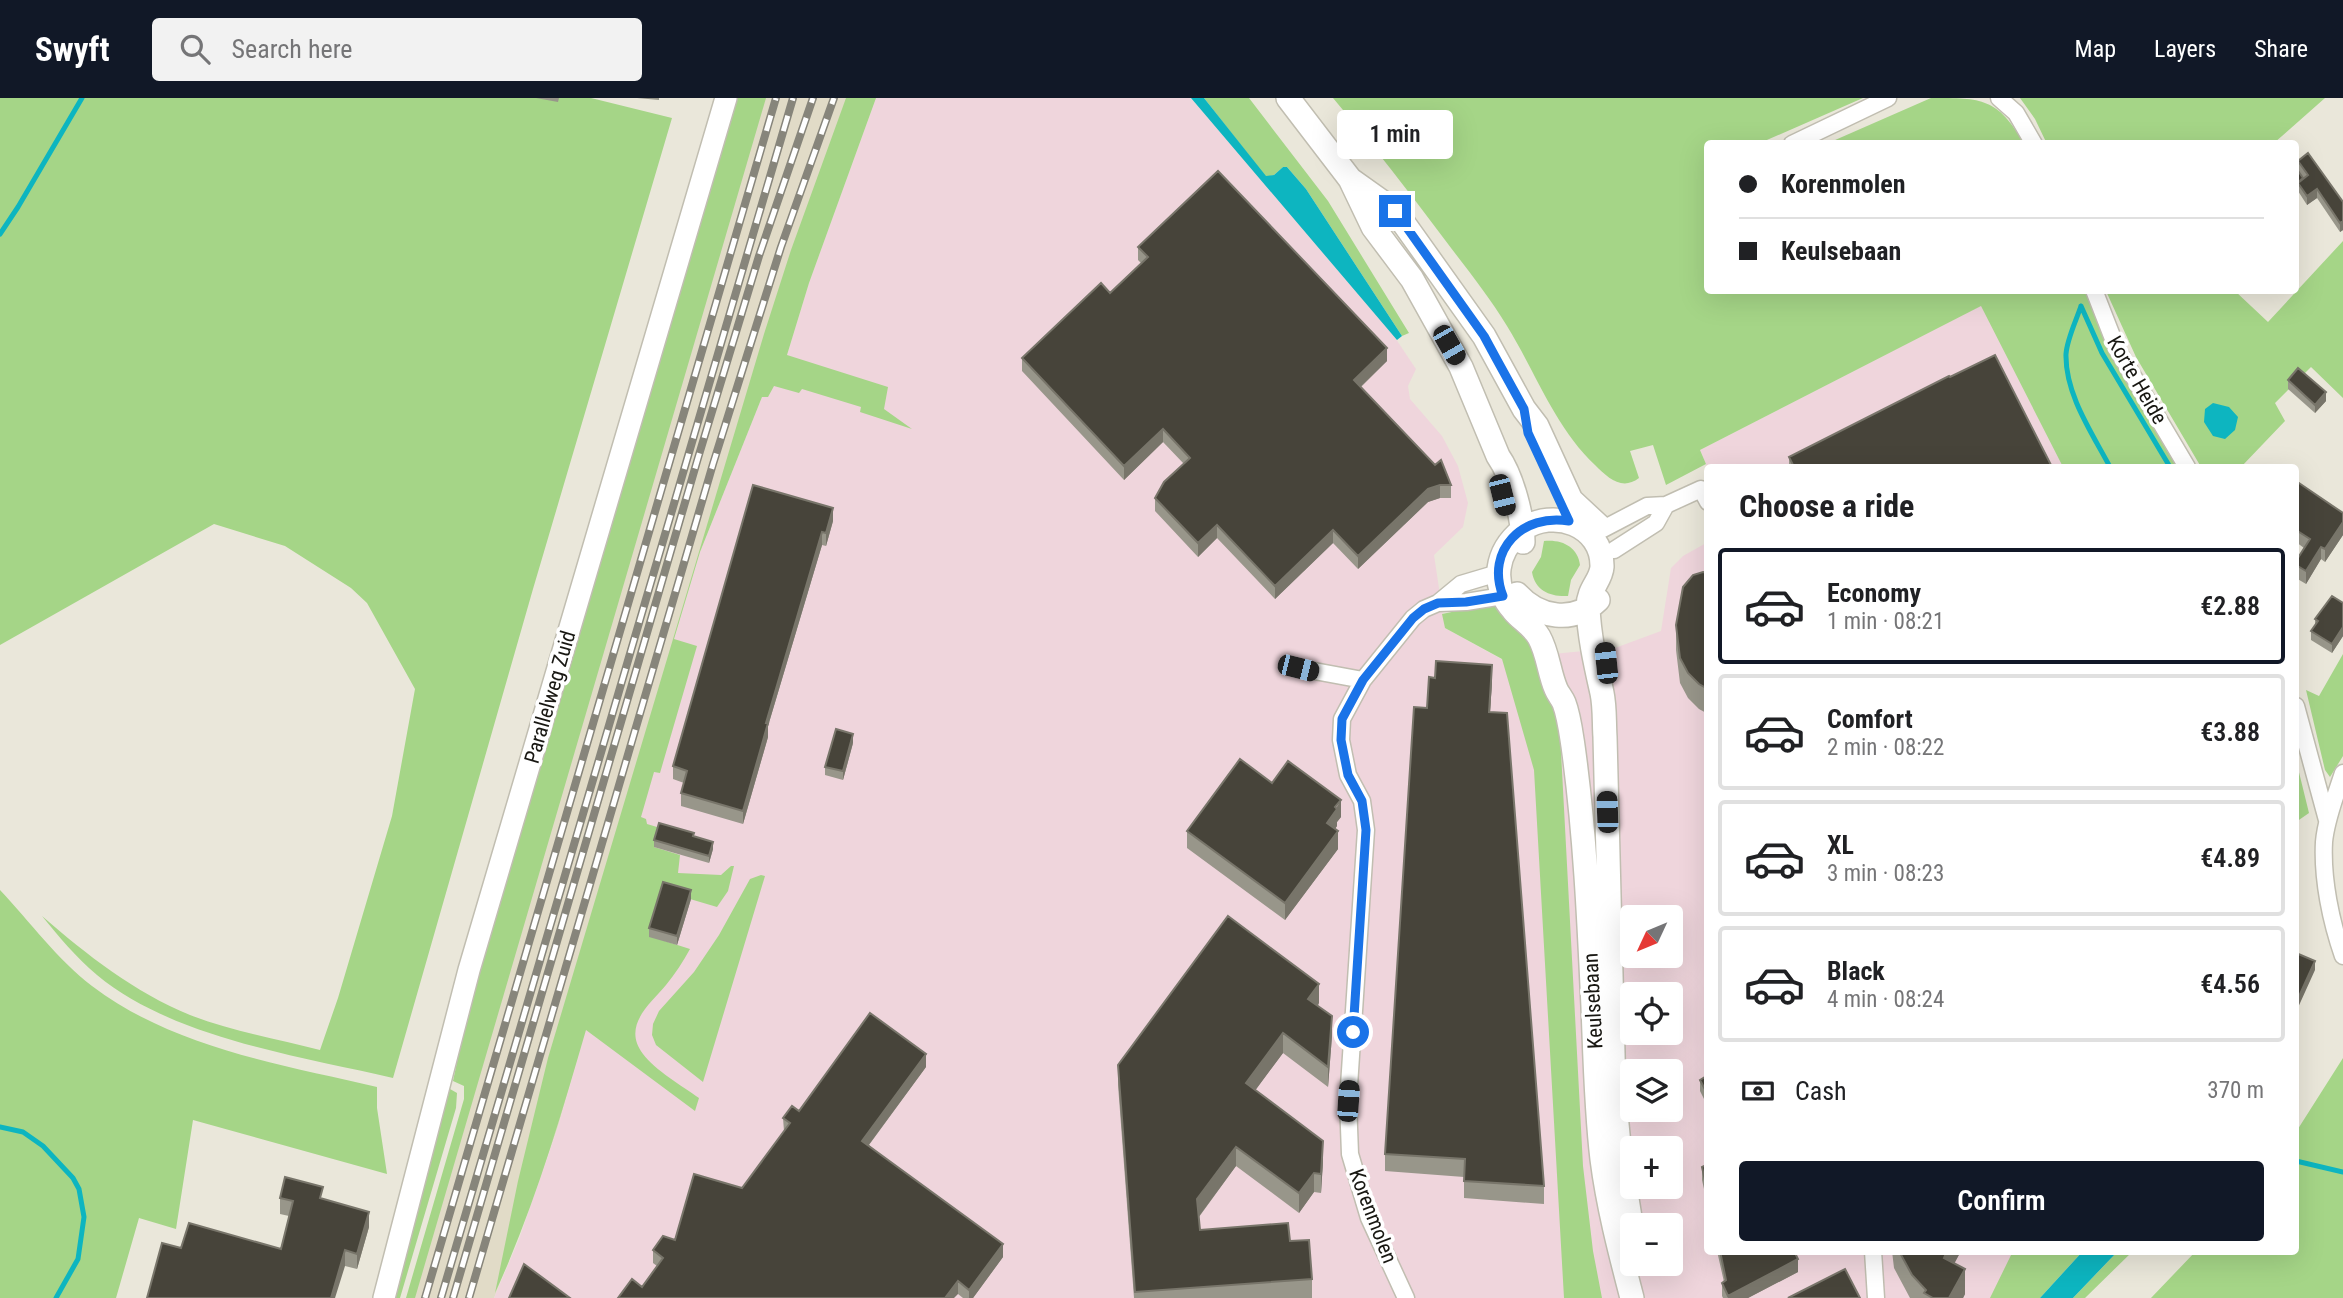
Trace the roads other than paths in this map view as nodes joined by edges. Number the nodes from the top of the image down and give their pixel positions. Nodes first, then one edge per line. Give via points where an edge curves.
1 (726, 98) edge
2 (1288, 98) edge
3 (1888, 98) edge
4 (1999, 98) edge
5 (1800, 140) edge
6 (2032, 140) edge
7 (1350, 179) junction
8 (2096, 294) edge
9 (2185, 464) edge
10 (1704, 495) edge
11 (1667, 505) junction
12 (1574, 515) junction
13 (1518, 534) junction
14 (1602, 538) junction
15 (1498, 573) junction
16 (1510, 595) junction
17 (1595, 602) junction
18 (1438, 603) junction
19 (1536, 619) junction
20 (1298, 668) dead end
21 (1363, 680) junction
22 (2299, 716) edge
23 (2343, 773) edge
24 (2327, 823) junction
25 (2343, 956) edge
26 (1629, 1213) edge
27 (1873, 1255) edge
28 (1642, 1276) edge
29 (384, 1298) edge
30 (1406, 1298) edge
31 (1632, 1298) edge
32 (1648, 1298) edge
33 (1876, 1298) edge

1 - 29 street, Parallelweg Zuid via 469,970
2 - 7 main road
3 - 5 street
4 - 6 street via 2016,113
7 - 12 main road via 1395,211 1484,336 1537,426
7 - 13 main road via 1373,227 1412,279 1461,366 1498,456 1496,471
8 - 9 street, Korte Heide via 2117,349
10 - 11 street via 1701,489
11 - 14 street via 1647,506
11 - 14 street via 1656,523
12 - 13 main road via 1539,522
12 - 14 main road
13 - 15 main road via 1500,558
13 - 16 main road via 1522,546 1512,571
14 - 17 main road via 1613,573
15 - 16 main road
15 - 18 street, Korenmolen via 1461,584
16 - 18 street
16 - 19 main road via 1526,603
17 - 19 main road via 1569,615
17 - 26 main road, Keulsebaan via 1608,679 1602,693 1614,1093
18 - 21 street, Korenmolen via 1413,618
19 - 31 main road, Keulsebaan via 1554,640 1573,742 1602,1161
20 - 21 street
21 - 30 street, Korenmolen via 1342,719 1341,740 1348,775 1362,801 1366,830 1348,1101 1350,1154 1369,1218
22 - 24 street
23 - 24 street
24 - 25 street via 2327,888
27 - 33 street
28 - 32 main road

